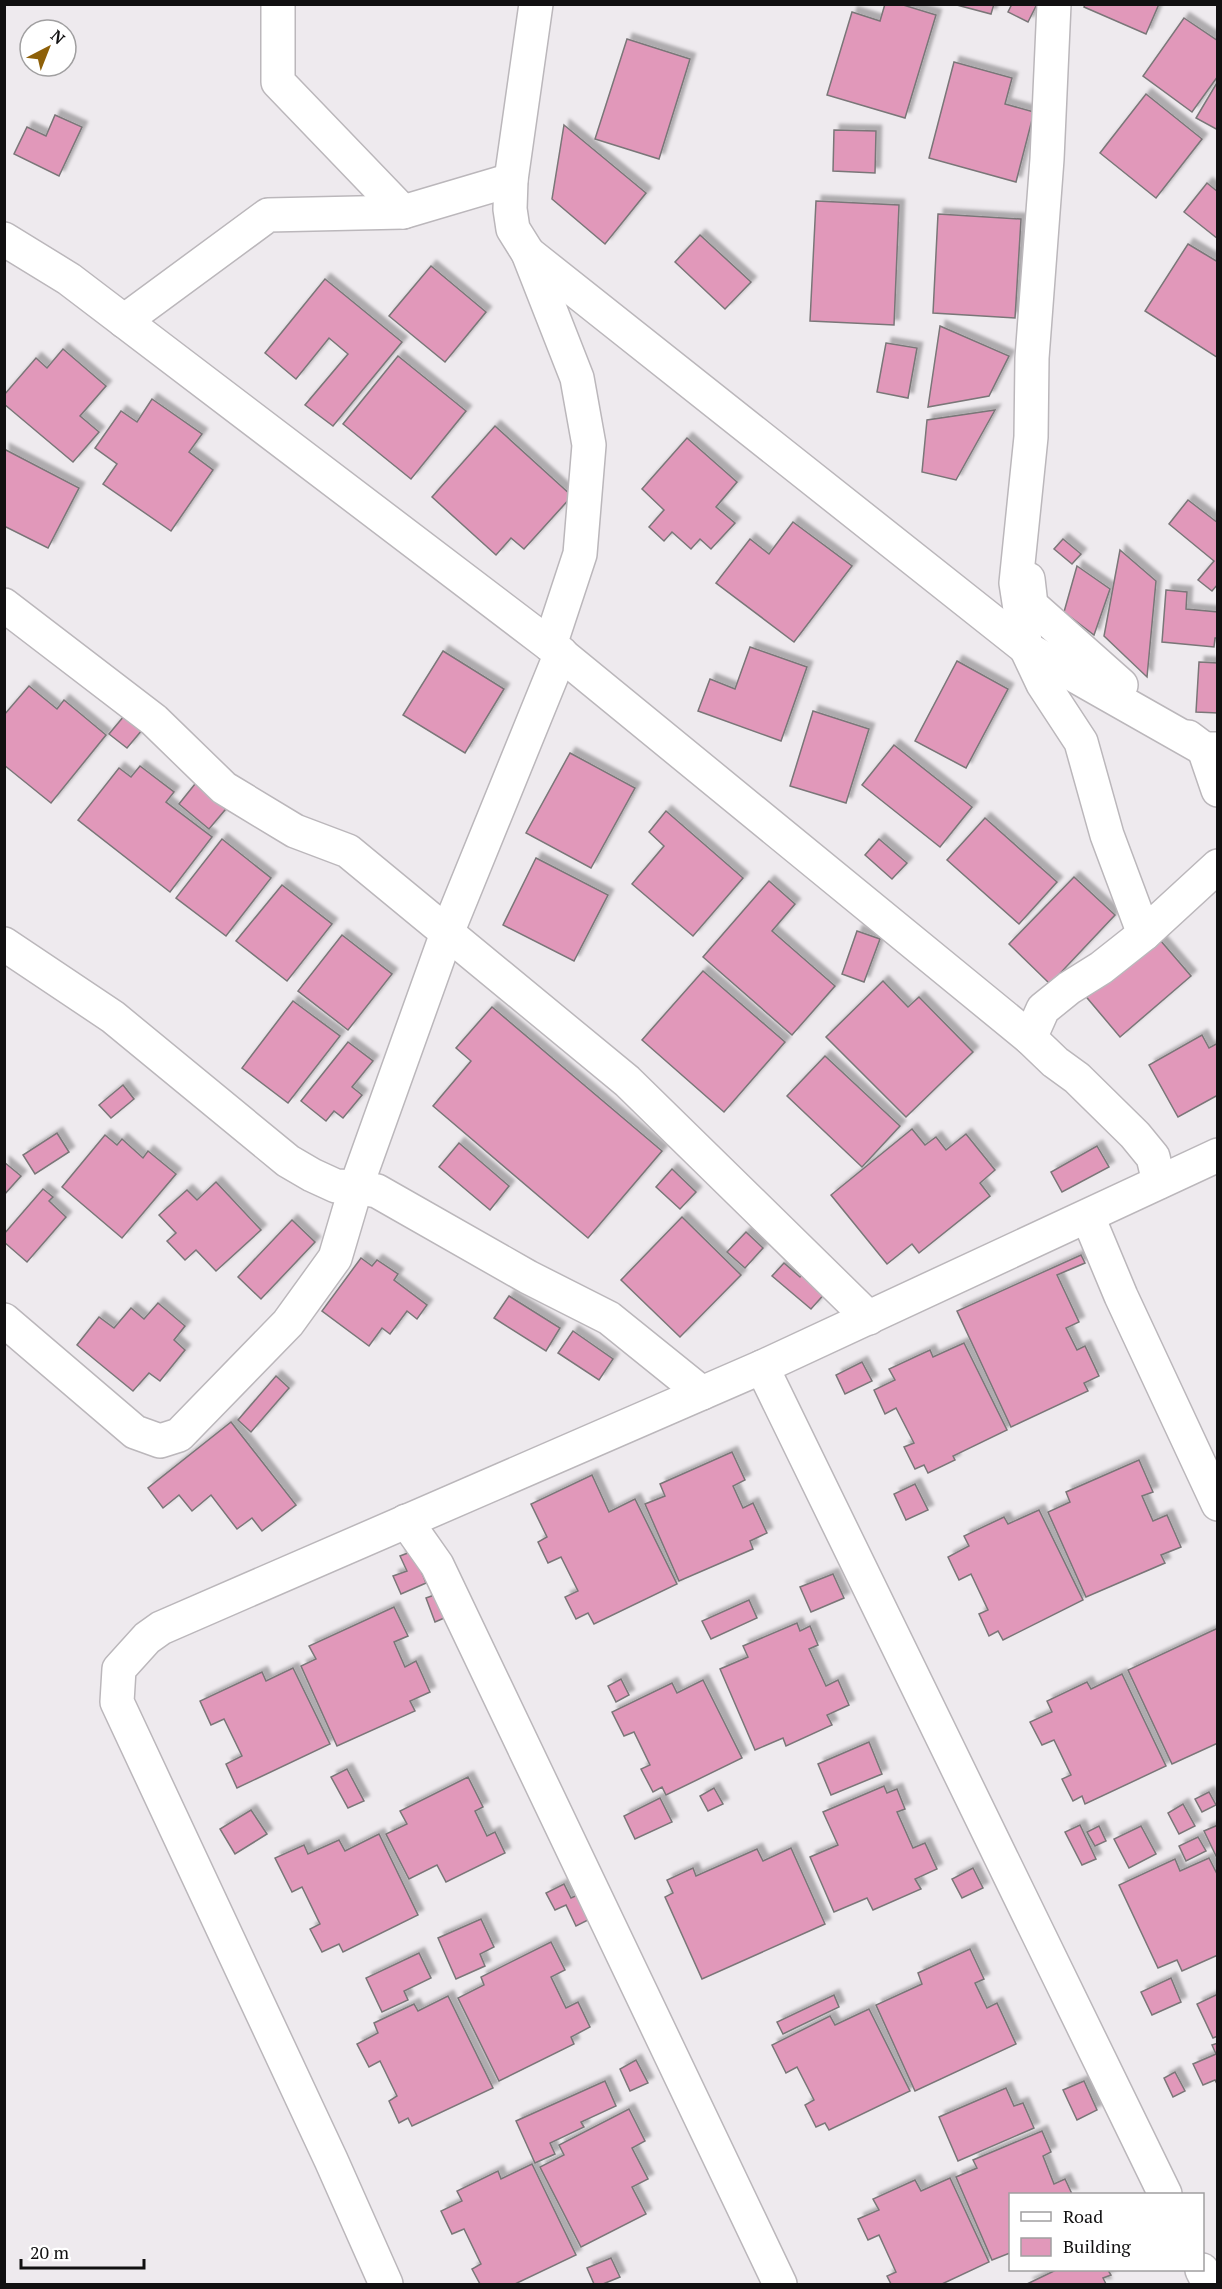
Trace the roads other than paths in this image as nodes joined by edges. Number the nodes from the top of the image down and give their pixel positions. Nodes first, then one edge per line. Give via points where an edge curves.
1 (278, 4) edge
2 (536, 4) edge
3 (1054, 4) edge
4 (512, 180) junction
5 (403, 213) junction
6 (4, 239) edge
7 (528, 253) junction
8 (124, 321) junction
9 (1021, 520) junction
10 (4, 605) edge
11 (1026, 648) junction
12 (556, 649) junction
13 (1211, 749) edge
14 (1218, 790) edge
15 (1218, 866) edge
16 (447, 933) junction
17 (1143, 934) junction
18 (4, 944) edge
19 (1030, 1038) junction
20 (1218, 1155) edge
21 (1159, 1182) junction
22 (356, 1187) junction
23 (1088, 1217) junction
24 (869, 1318) junction
25 (4, 1320) edge
26 (762, 1367) junction
27 (702, 1393) junction
28 (1218, 1504) edge
29 (406, 1521) junction
30 (1165, 2193) edge
31 (386, 2284) edge
32 (780, 2284) edge

1 - 5 street via 278,82
2 - 4 street
3 - 9 street via 1032,358 1031,437
4 - 5 street
4 - 7 street via 513,229
5 - 8 street via 268,215
6 - 8 street via 69,279
7 - 11 street
7 - 12 street via 577,378 589,445 580,554
8 - 12 street
9 - 11 street via 1016,583
9 - 13 street via 1031,605 1106,674
10 - 16 street via 154,720 224,788 295,831 348,851
11 - 13 street
11 - 17 street via 1043,684 1081,742 1107,835
12 - 16 street
12 - 19 street
13 - 14 street
15 - 17 street
16 - 22 street
16 - 24 street via 627,1081
17 - 19 street via 1043,1009
18 - 22 street via 113,1017 288,1161 336,1186
19 - 21 street via 1135,1135 1153,1157
20 - 21 street
21 - 23 street
22 - 25 street via 335,1258 288,1323 179,1435 160,1441 135,1432
22 - 27 street via 377,1191 609,1318
23 - 24 street
23 - 28 street
24 - 26 street
26 - 27 street
26 - 30 street
27 - 29 street
29 - 31 street via 161,1628 119,1669 117,1702
29 - 32 street via 437,1565

